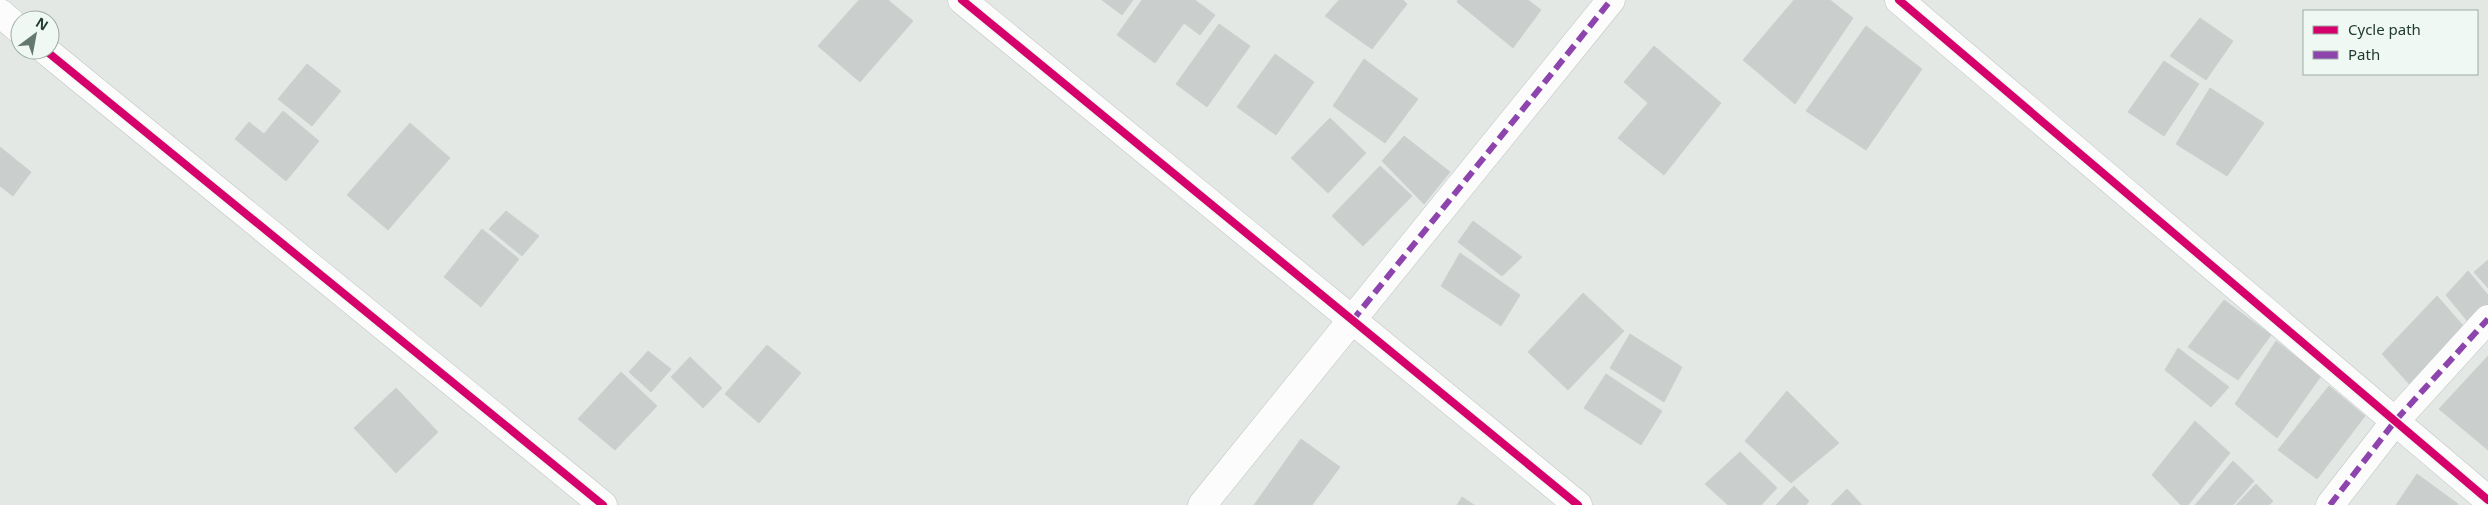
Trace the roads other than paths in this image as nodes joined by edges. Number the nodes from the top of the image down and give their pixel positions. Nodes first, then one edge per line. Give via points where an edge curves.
1 (962, 0) edge
2 (1611, 0) edge
3 (1899, 0) edge
4 (0, 13) edge
5 (10, 22) edge
6 (57, 60) edge
7 (2488, 319) edge
8 (1352, 321) junction
9 (2396, 420) junction
10 (2488, 500) edge
11 (603, 505) edge
12 (1202, 505) edge
13 (1578, 505) edge
14 (2330, 505) edge

1 - 8 street
2 - 8 street
3 - 9 street
4 - 5 street
6 - 11 street
7 - 9 street
8 - 12 street
8 - 13 street
9 - 10 street
9 - 14 street

